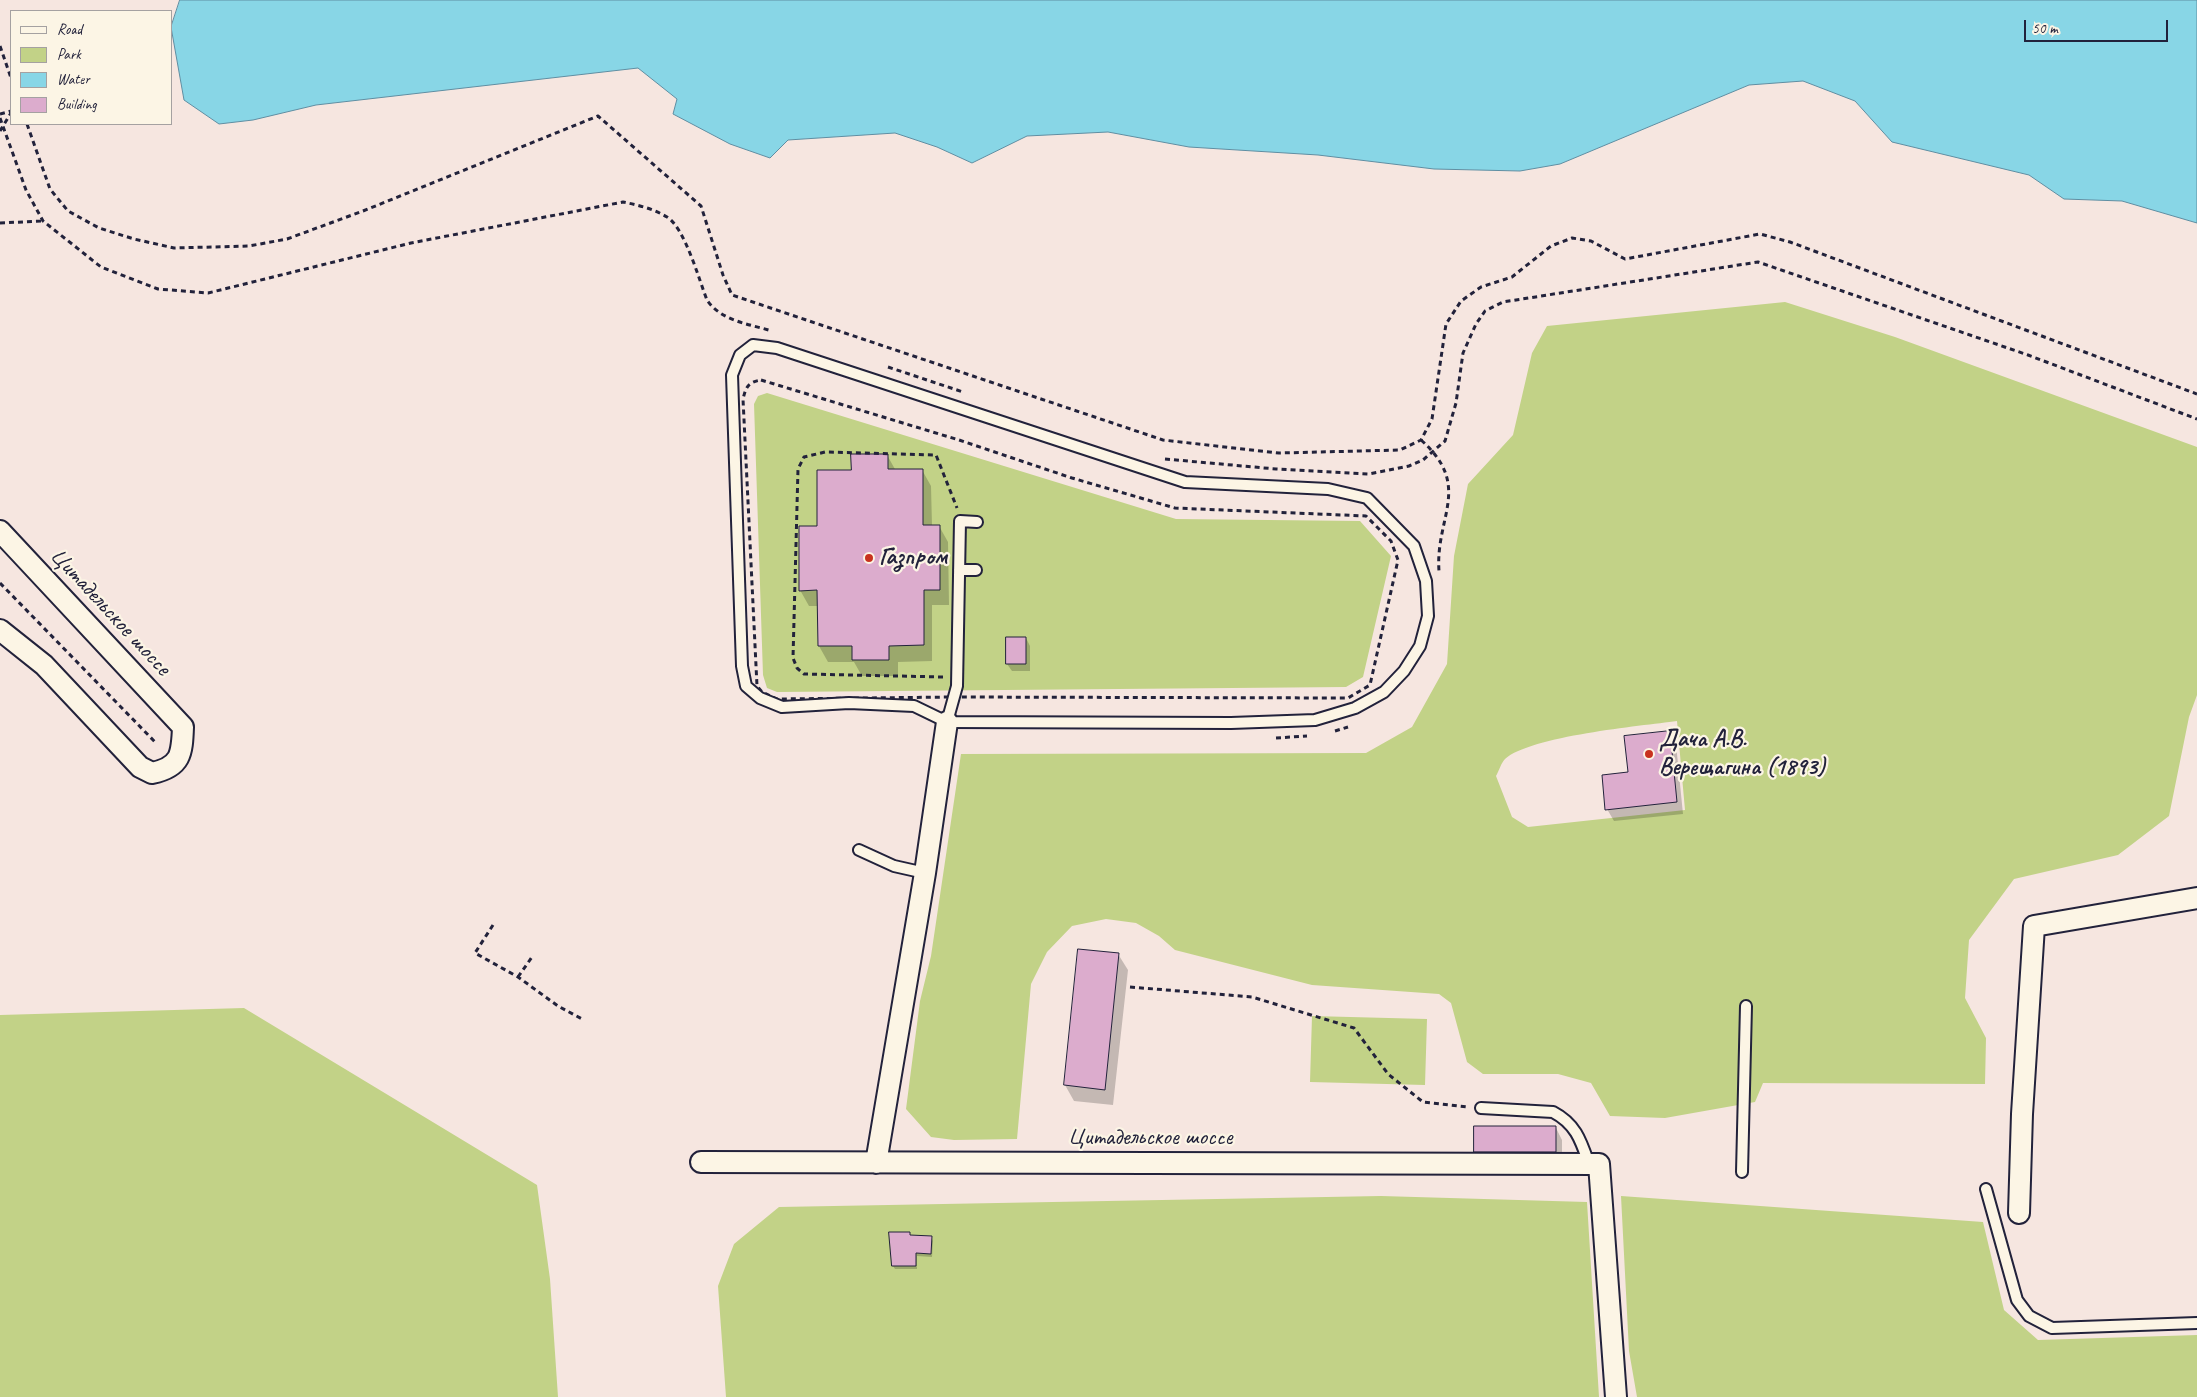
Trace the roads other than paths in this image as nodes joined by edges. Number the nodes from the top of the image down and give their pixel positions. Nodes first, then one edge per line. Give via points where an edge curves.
1 (977, 522) dead end
2 (0, 531) edge
3 (959, 570) junction
4 (976, 570) dead end
5 (0, 630) edge
6 (947, 722) junction
7 (859, 850) dead end
8 (925, 873) junction
9 (2197, 898) edge
10 (1746, 1006) dead end
11 (1481, 1108) road end
12 (701, 1162) dead end
13 (876, 1163) junction
14 (1594, 1164) junction
15 (1742, 1172) dead end
16 (1986, 1189) dead end
17 (2019, 1213) dead end
18 (2197, 1323) edge
19 (1616, 1397) edge

1 - 3 lane via 960,521
2 - 5 street, Цитадельское шоссе via 183,727 182,748 176,763 166,770 152,773 140,767 44,665
3 - 4 lane
3 - 6 lane via 957,678
6 - 6 lane via 1230,724 1315,720 1355,708 1384,692 1404,671 1420,646 1428,616 1426,580 1414,546 1367,498 1328,489 1185,482 777,348 753,345 740,355 732,375 742,666 746,686 760,698 782,707 849,703 914,706
6 - 8 street
7 - 8 lane via 894,866
8 - 13 street
9 - 17 street via 2034,926
10 - 15 lane
11 - 14 lane via 1553,1112 1563,1117 1579,1134
12 - 13 street, Цитадельское шоссе
13 - 14 street, Цитадельское шоссе
14 - 19 street
16 - 18 lane via 2017,1300 2029,1316 2052,1328

